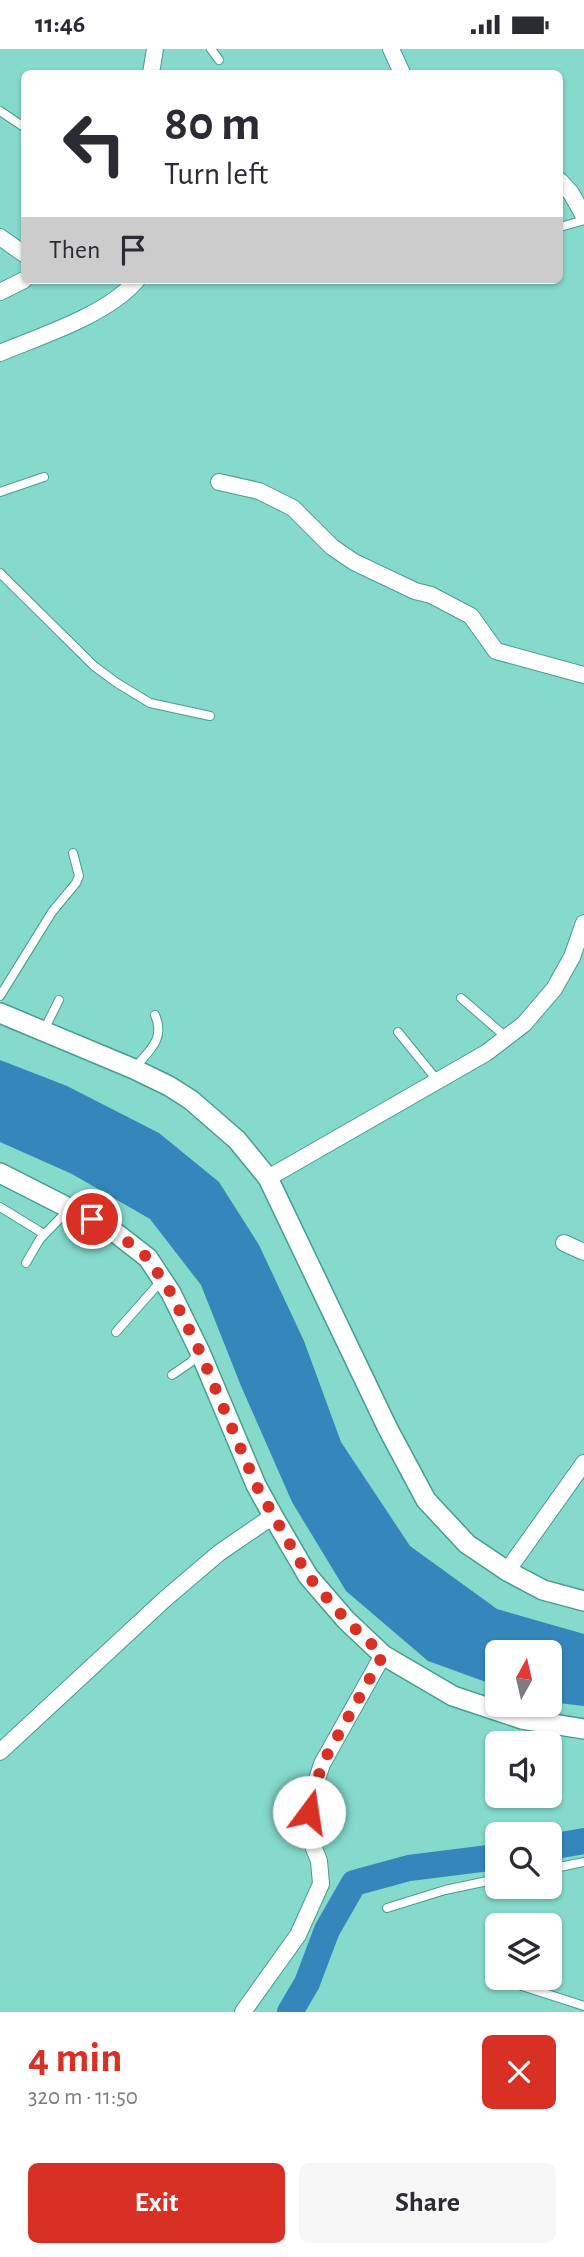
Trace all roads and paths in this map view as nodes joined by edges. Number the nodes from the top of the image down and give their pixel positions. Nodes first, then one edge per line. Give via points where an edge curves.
1 (155, 49) edge
2 (211, 49) edge
3 (391, 49) edge
4 (219, 60) dead end
5 (152, 70) edge
6 (401, 70) edge
7 (0, 111) edge
8 (21, 125) edge
9 (563, 184) edge
10 (584, 218) edge
11 (563, 226) edge
12 (0, 237) edge
13 (21, 252) edge
14 (21, 282) edge
15 (134, 284) edge
16 (0, 292) edge
17 (0, 353) edge
18 (44, 477) dead end
19 (219, 482) dead end
20 (0, 492) edge
21 (0, 573) edge
22 (584, 675) edge
23 (210, 716) dead end
24 (73, 853) dead end
25 (584, 923) edge
26 (580, 945) edge
27 (0, 996) edge
28 (461, 998) dead end
29 (59, 1000) dead end
30 (0, 1013) edge
31 (155, 1015) dead end
32 (43, 1032) junction
33 (398, 1032) dead end
34 (506, 1037) junction
35 (134, 1069) junction
36 (437, 1080) junction
37 (0, 1173) edge
38 (268, 1178) junction
39 (0, 1207) edge
40 (71, 1208) junction
41 (44, 1234) junction
42 (564, 1243) dead end
43 (584, 1252) edge
44 (26, 1263) dead end
45 (162, 1280) junction
46 (116, 1332) dead end
47 (200, 1352) junction
48 (172, 1374) dead end
49 (584, 1463) edge
50 (273, 1516) junction
51 (507, 1571) junction
52 (584, 1601) edge
53 (383, 1655) junction
54 (584, 1729) edge
55 (0, 1752) edge
56 (584, 1863) edge
57 (562, 1867) edge
58 (485, 1881) edge
59 (387, 1908) dead end
60 (534, 1990) edge
61 (584, 2006) edge
62 (243, 2012) edge

1 - 5 street
2 - 4 lane
3 - 6 street
7 - 8 lane
9 - 10 street
10 - 11 lane
12 - 13 street
14 - 16 street
15 - 17 street via 97,311
18 - 20 lane
19 - 22 street via 259,491 293,508 354,562 471,616 495,651
21 - 23 lane via 117,683 150,703
24 - 27 lane via 79,876 76,883 52,912
25 - 26 street
26 - 34 street via 538,1010
28 - 34 lane
29 - 32 lane
30 - 32 street
31 - 35 lane via 159,1037
32 - 35 street
33 - 36 lane
34 - 36 street
35 - 38 street via 191,1100 237,1140
36 - 38 street
37 - 40 street
38 - 51 street via 426,1500 467,1544
39 - 41 lane
40 - 41 lane
40 - 45 street via 113,1230 148,1258
41 - 44 lane
42 - 43 street
45 - 46 lane
45 - 47 street
47 - 48 lane
47 - 50 street
49 - 51 street
50 - 53 street via 308,1576
50 - 55 street via 219,1553 165,1599
51 - 52 street via 544,1590
53 - 54 street via 453,1696 522,1719
53 - 62 street via 322,1764 313,1791 309,1828 320,1884 298,1935
56 - 57 lane
58 - 59 lane
60 - 61 lane

